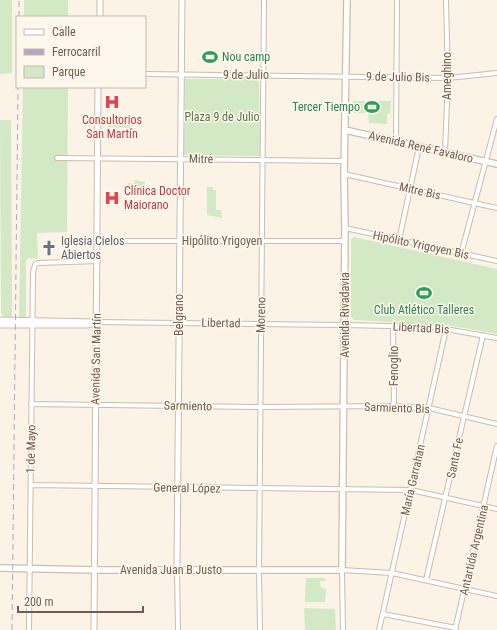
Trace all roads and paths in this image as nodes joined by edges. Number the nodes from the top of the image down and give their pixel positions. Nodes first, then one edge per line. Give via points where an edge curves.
1 (100, 0) edge
2 (182, 0) edge
3 (264, 0) edge
4 (347, 0) edge
5 (397, 0) edge
6 (446, 0) edge
7 (100, 16) edge
8 (497, 73) edge
9 (146, 74) edge
10 (181, 75) junction
11 (264, 75) junction
12 (347, 76) junction
13 (396, 77) junction
14 (448, 78) junction
15 (98, 88) edge
16 (497, 118) edge
17 (346, 130) junction
18 (396, 142) junction
19 (419, 147) junction
20 (445, 152) junction
21 (57, 158) dead end
22 (98, 158) junction
23 (181, 159) junction
24 (263, 160) junction
25 (344, 161) junction
26 (487, 162) junction
27 (497, 164) edge
28 (344, 174) junction
29 (410, 188) junction
30 (474, 203) junction
31 (497, 208) edge
32 (345, 228) junction
33 (399, 240) junction
34 (98, 241) junction
35 (180, 241) junction
36 (263, 241) junction
37 (345, 241) junction
38 (462, 254) junction
39 (98, 261) junction
40 (497, 261) edge
41 (0, 320) edge
42 (32, 322) junction
43 (97, 322) junction
44 (179, 323) junction
45 (261, 324) junction
46 (345, 324) junction
47 (0, 325) edge
48 (394, 327) junction
49 (446, 329) junction
50 (483, 335) junction
51 (497, 338) edge
52 (31, 404) junction
53 (96, 404) junction
54 (179, 406) junction
55 (394, 406) junction
56 (260, 407) junction
57 (344, 407) junction
58 (429, 408) junction
59 (464, 416) junction
60 (497, 424) edge
61 (497, 446) edge
62 (31, 485) junction
63 (95, 486) junction
64 (179, 488) junction
65 (260, 489) junction
66 (343, 489) junction
67 (411, 490) junction
68 (446, 498) junction
69 (483, 506) junction
70 (497, 509) edge
71 (0, 568) edge
72 (30, 568) junction
73 (177, 569) junction
74 (95, 570) junction
75 (259, 570) junction
76 (342, 570) junction
77 (392, 573) junction
78 (426, 580) junction
79 (465, 589) junction
80 (497, 596) edge
81 (383, 614) junction
82 (456, 629) edge
83 (29, 630) edge
84 (94, 630) edge
85 (178, 630) edge
86 (260, 630) edge
87 (342, 630) edge
88 (379, 630) edge

1 - 7 street
2 - 10 street, Belgrano
3 - 11 street, Moreno
4 - 12 main road, Avenida Rivadavia
5 - 13 street
6 - 14 street, Ameghino
8 - 14 street, 9 de Julio Bis
9 - 10 street, 9 de Julio
10 - 11 street, 9 de Julio
10 - 23 street, Belgrano
11 - 12 street, 9 de Julio
11 - 24 street, Moreno
12 - 13 street, 9 de Julio Bis
12 - 17 main road, Avenida Rivadavia
13 - 14 street, 9 de Julio Bis
13 - 18 street
14 - 20 street, Ameghino
15 - 22 street, Avenida San Martín
16 - 26 street
17 - 18 main road, Avenida René Favaloro
17 - 25 main road, Avenida Rivadavia
18 - 19 main road, Avenida René Favaloro
19 - 20 main road, Avenida René Favaloro
19 - 29 street
20 - 26 main road, Avenida René Favaloro
21 - 22 street, Mitre
22 - 23 street, Mitre
22 - 34 street, Avenida San Martín
23 - 24 street, Mitre
23 - 35 street, Belgrano
24 - 25 street, Mitre
24 - 36 street, Moreno
25 - 28 main road, Avenida Rivadavia
26 - 27 main road, Avenida René Favaloro
26 - 30 street
28 - 29 street, Mitre Bis
28 - 32 main road, Avenida Rivadavia
29 - 30 street, Mitre Bis
29 - 33 street
30 - 31 street, Mitre Bis
30 - 38 street
32 - 33 street, Hipólito Yrigoyen Bis
32 - 37 main road, Avenida Rivadavia
33 - 38 street, Hipólito Yrigoyen Bis
34 - 35 street, Hipólito Yrigoyen
34 - 39 street, Avenida San Martín
35 - 36 street, Hipólito Yrigoyen
35 - 44 street, Belgrano
36 - 37 street, Hipólito Yrigoyen
36 - 45 street, Moreno
37 - 46 main road, Avenida Rivadavia
38 - 40 street, Hipólito Yrigoyen Bis
39 - 42 street, 1 de Mayo via 38,263 34,267
39 - 43 street, Avenida San Martín
41 - 42 street
42 - 43 street
42 - 47 street
42 - 52 street, 1 de Mayo
43 - 44 street, Libertad
43 - 53 street, Avenida San Martín
44 - 45 street, Libertad
44 - 54 street, Belgrano
45 - 46 street, Libertad
45 - 56 street, Moreno
46 - 48 street, Libertad Bis
46 - 57 main road, Avenida Rivadavia
48 - 49 street, Libertad Bis
48 - 55 street, Fenoglio
49 - 50 street, Libertad Bis
49 - 58 street, María Garrahan
50 - 51 street, Libertad Bis
50 - 59 street, Santa Fe
52 - 53 street, Sarmiento
52 - 62 street, 1 de Mayo
53 - 54 street, Sarmiento
53 - 63 street, Avenida San Martín
54 - 56 street, Sarmiento
54 - 64 street, Belgrano
55 - 57 street, Sarmiento Bis
55 - 58 street, Sarmiento Bis
56 - 57 street, Sarmiento
56 - 65 street, Moreno
57 - 66 main road, Avenida Rivadavia
58 - 59 street, Sarmiento Bis
58 - 67 street, María Garrahan
59 - 60 street, Sarmiento Bis
59 - 68 street, Santa Fe
61 - 69 street, Antartida Argentina
62 - 63 street, General López
62 - 72 street, 1 de Mayo
63 - 64 street, General López
63 - 74 street, Avenida San Martín
64 - 65 street, General López
64 - 73 street, Belgrano
65 - 66 street, General López
65 - 75 street, Moreno
66 - 67 street, General López
66 - 76 main road, Avenida Rivadavia
67 - 68 street, General López
67 - 77 street, María Garrahan
68 - 69 street, General López
68 - 78 street, Santa Fe
69 - 70 street, General López
69 - 79 street, Antartida Argentina
71 - 72 main road, Avenida Juan B Justo
72 - 74 main road, Avenida Juan B Justo
72 - 83 street, 1 de Mayo
73 - 74 main road, Avenida Juan B Justo
73 - 75 main road, Avenida Juan B Justo
73 - 85 street, Belgrano
74 - 84 street, Avenida San Martín
75 - 76 main road, Avenida Juan B Justo
75 - 86 street, Moreno
76 - 77 street
76 - 87 street, Avenida Rivadavia
77 - 78 street
77 - 81 street, María Garrahan
78 - 79 street
79 - 80 street
79 - 82 street, Antartida Argentina
81 - 82 street
81 - 88 street, María Garrahan

